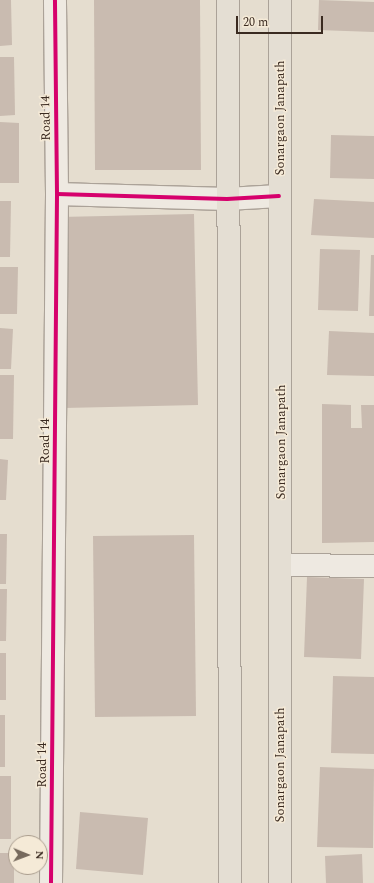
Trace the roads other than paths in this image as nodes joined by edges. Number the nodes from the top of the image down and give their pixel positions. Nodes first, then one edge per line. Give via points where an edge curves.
1 (55, 0) edge
2 (228, 0) edge
3 (280, 0) edge
4 (57, 194) junction
5 (279, 196) junction
6 (227, 199) junction
7 (281, 565) junction
8 (374, 566) edge
9 (52, 883) edge
10 (230, 883) edge
11 (280, 883) edge

1 - 4 street, Road 14
2 - 6 main road
3 - 5 main road, Sonargaon Janapath
4 - 6 street
4 - 9 street, Road 14
5 - 6 street
5 - 7 main road, Sonargaon Janapath
6 - 10 main road
7 - 8 street
7 - 11 main road, Sonargaon Janapath

